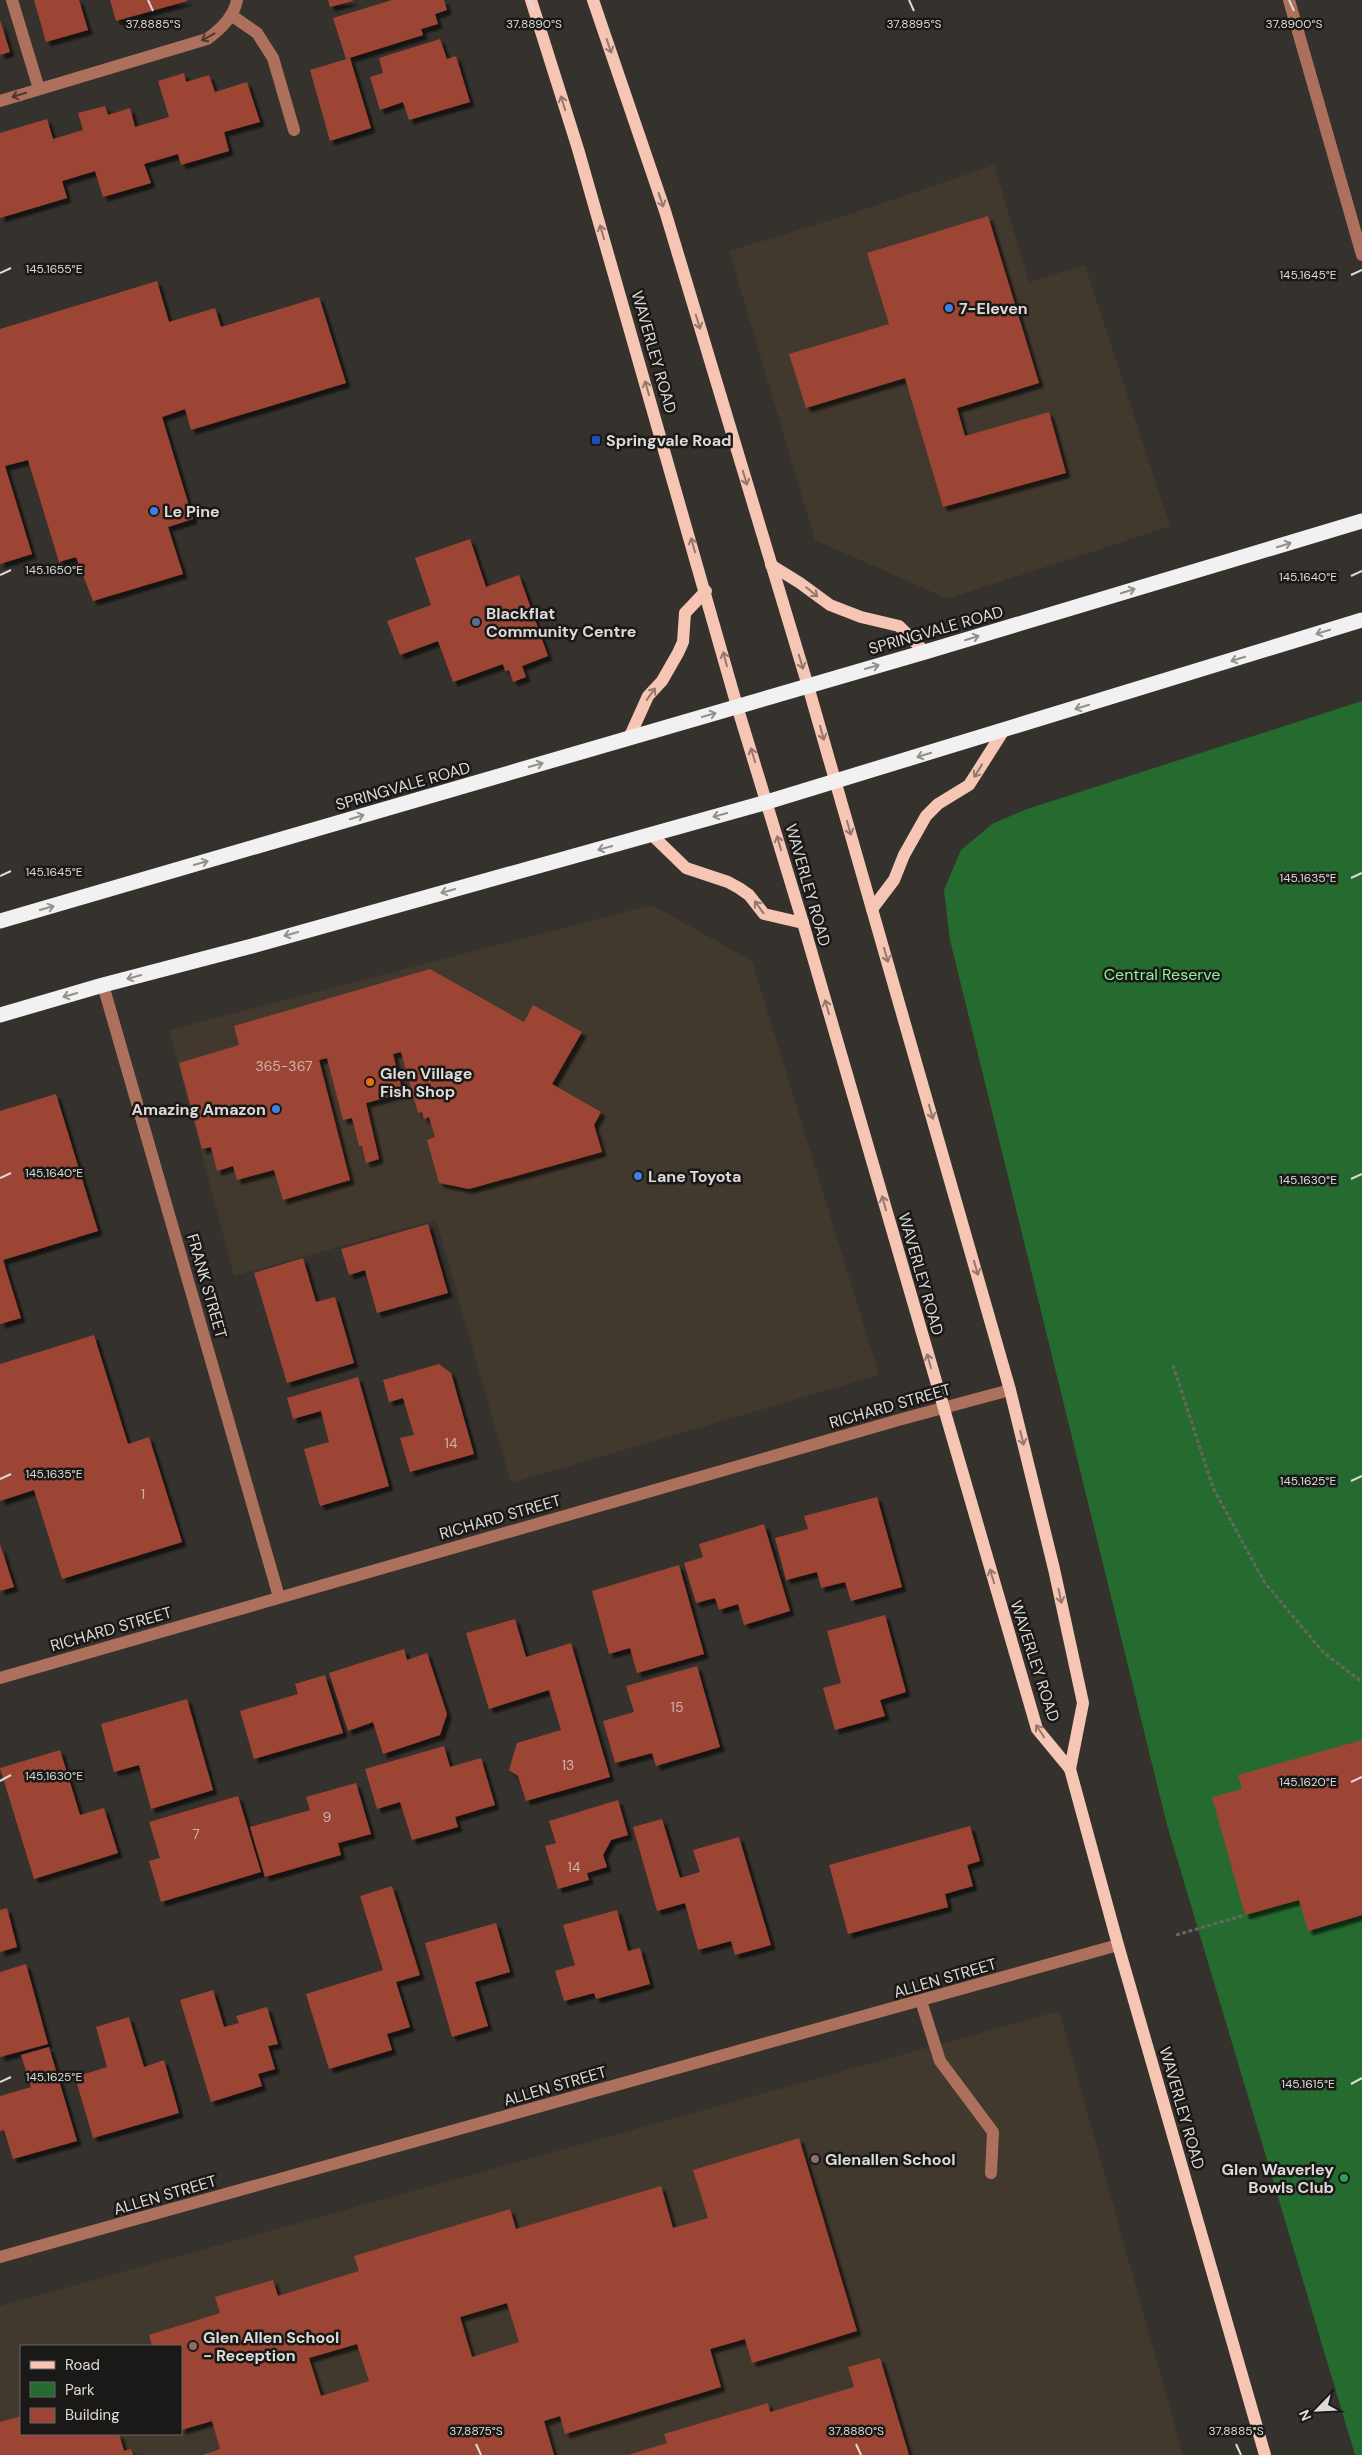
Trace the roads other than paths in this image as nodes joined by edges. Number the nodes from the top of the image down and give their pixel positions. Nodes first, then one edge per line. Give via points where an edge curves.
1 (12, 0) edge
2 (237, 0) edge
3 (531, 0) edge
4 (593, 0) edge
5 (1289, 0) edge
6 (231, 15) junction
7 (39, 89) junction
8 (0, 101) edge
9 (294, 130) dead end
10 (1362, 255) edge
11 (1362, 521) edge
12 (771, 565) junction
13 (706, 591) junction
14 (1362, 620) edge
15 (925, 652) junction
16 (808, 686) junction
17 (738, 706) junction
18 (1004, 730) junction
19 (629, 738) junction
20 (836, 782) junction
21 (767, 802) junction
22 (652, 834) junction
23 (872, 909) junction
24 (0, 921) edge
25 (803, 923) junction
26 (103, 985) junction
27 (0, 1015) edge
28 (1010, 1390) junction
29 (942, 1408) junction
30 (279, 1597) junction
31 (0, 1678) edge
32 (1070, 1769) junction
33 (1118, 1945) junction
34 (921, 2001) junction
35 (991, 2173) dead end
36 (0, 2257) edge
37 (1265, 2455) edge

1 - 7 street
2 - 6 street
13 -> 3 main road, WAVERLEY ROAD via 578,149
4 -> 12 main road, WAVERLEY ROAD via 665,211
5 - 10 street
6 -> 7 street via 217,32 196,43
6 - 9 street via 258,33 273,58
7 -> 8 street
15 -> 11 highway, SPRINGVALE ROAD
12 -> 15 main road via 830,605 899,626
12 -> 16 main road, WAVERLEY ROAD
17 -> 13 main road, WAVERLEY ROAD
19 -> 13 main road via 648,696 662,681 683,642 685,613
14 -> 18 highway
16 -> 15 highway, SPRINGVALE ROAD
16 - 17 highway, SPRINGVALE ROAD
16 -> 20 main road, WAVERLEY ROAD
19 -> 17 highway, SPRINGVALE ROAD
21 -> 17 main road, WAVERLEY ROAD
18 -> 20 highway
18 -> 23 main road via 969,785 938,804 926,816 894,880
24 -> 19 highway, SPRINGVALE ROAD
20 - 21 highway
20 -> 23 main road, WAVERLEY ROAD
21 -> 22 highway
25 -> 21 main road, WAVERLEY ROAD
25 -> 22 main road via 764,914 739,888 686,868
22 -> 26 highway
23 -> 28 main road, WAVERLEY ROAD
29 -> 25 main road, WAVERLEY ROAD
26 -> 27 highway
26 - 30 street, FRANK STREET
28 - 29 street, RICHARD STREET
28 -> 32 main road, WAVERLEY ROAD via 1083,1703
29 - 30 street, RICHARD STREET
32 -> 29 main road, WAVERLEY ROAD via 1037,1729
30 - 31 street, RICHARD STREET
32 - 33 main road, WAVERLEY ROAD
33 - 34 street, ALLEN STREET
33 - 37 main road, WAVERLEY ROAD
34 - 35 street via 940,2061 993,2132
34 - 36 street, ALLEN STREET

